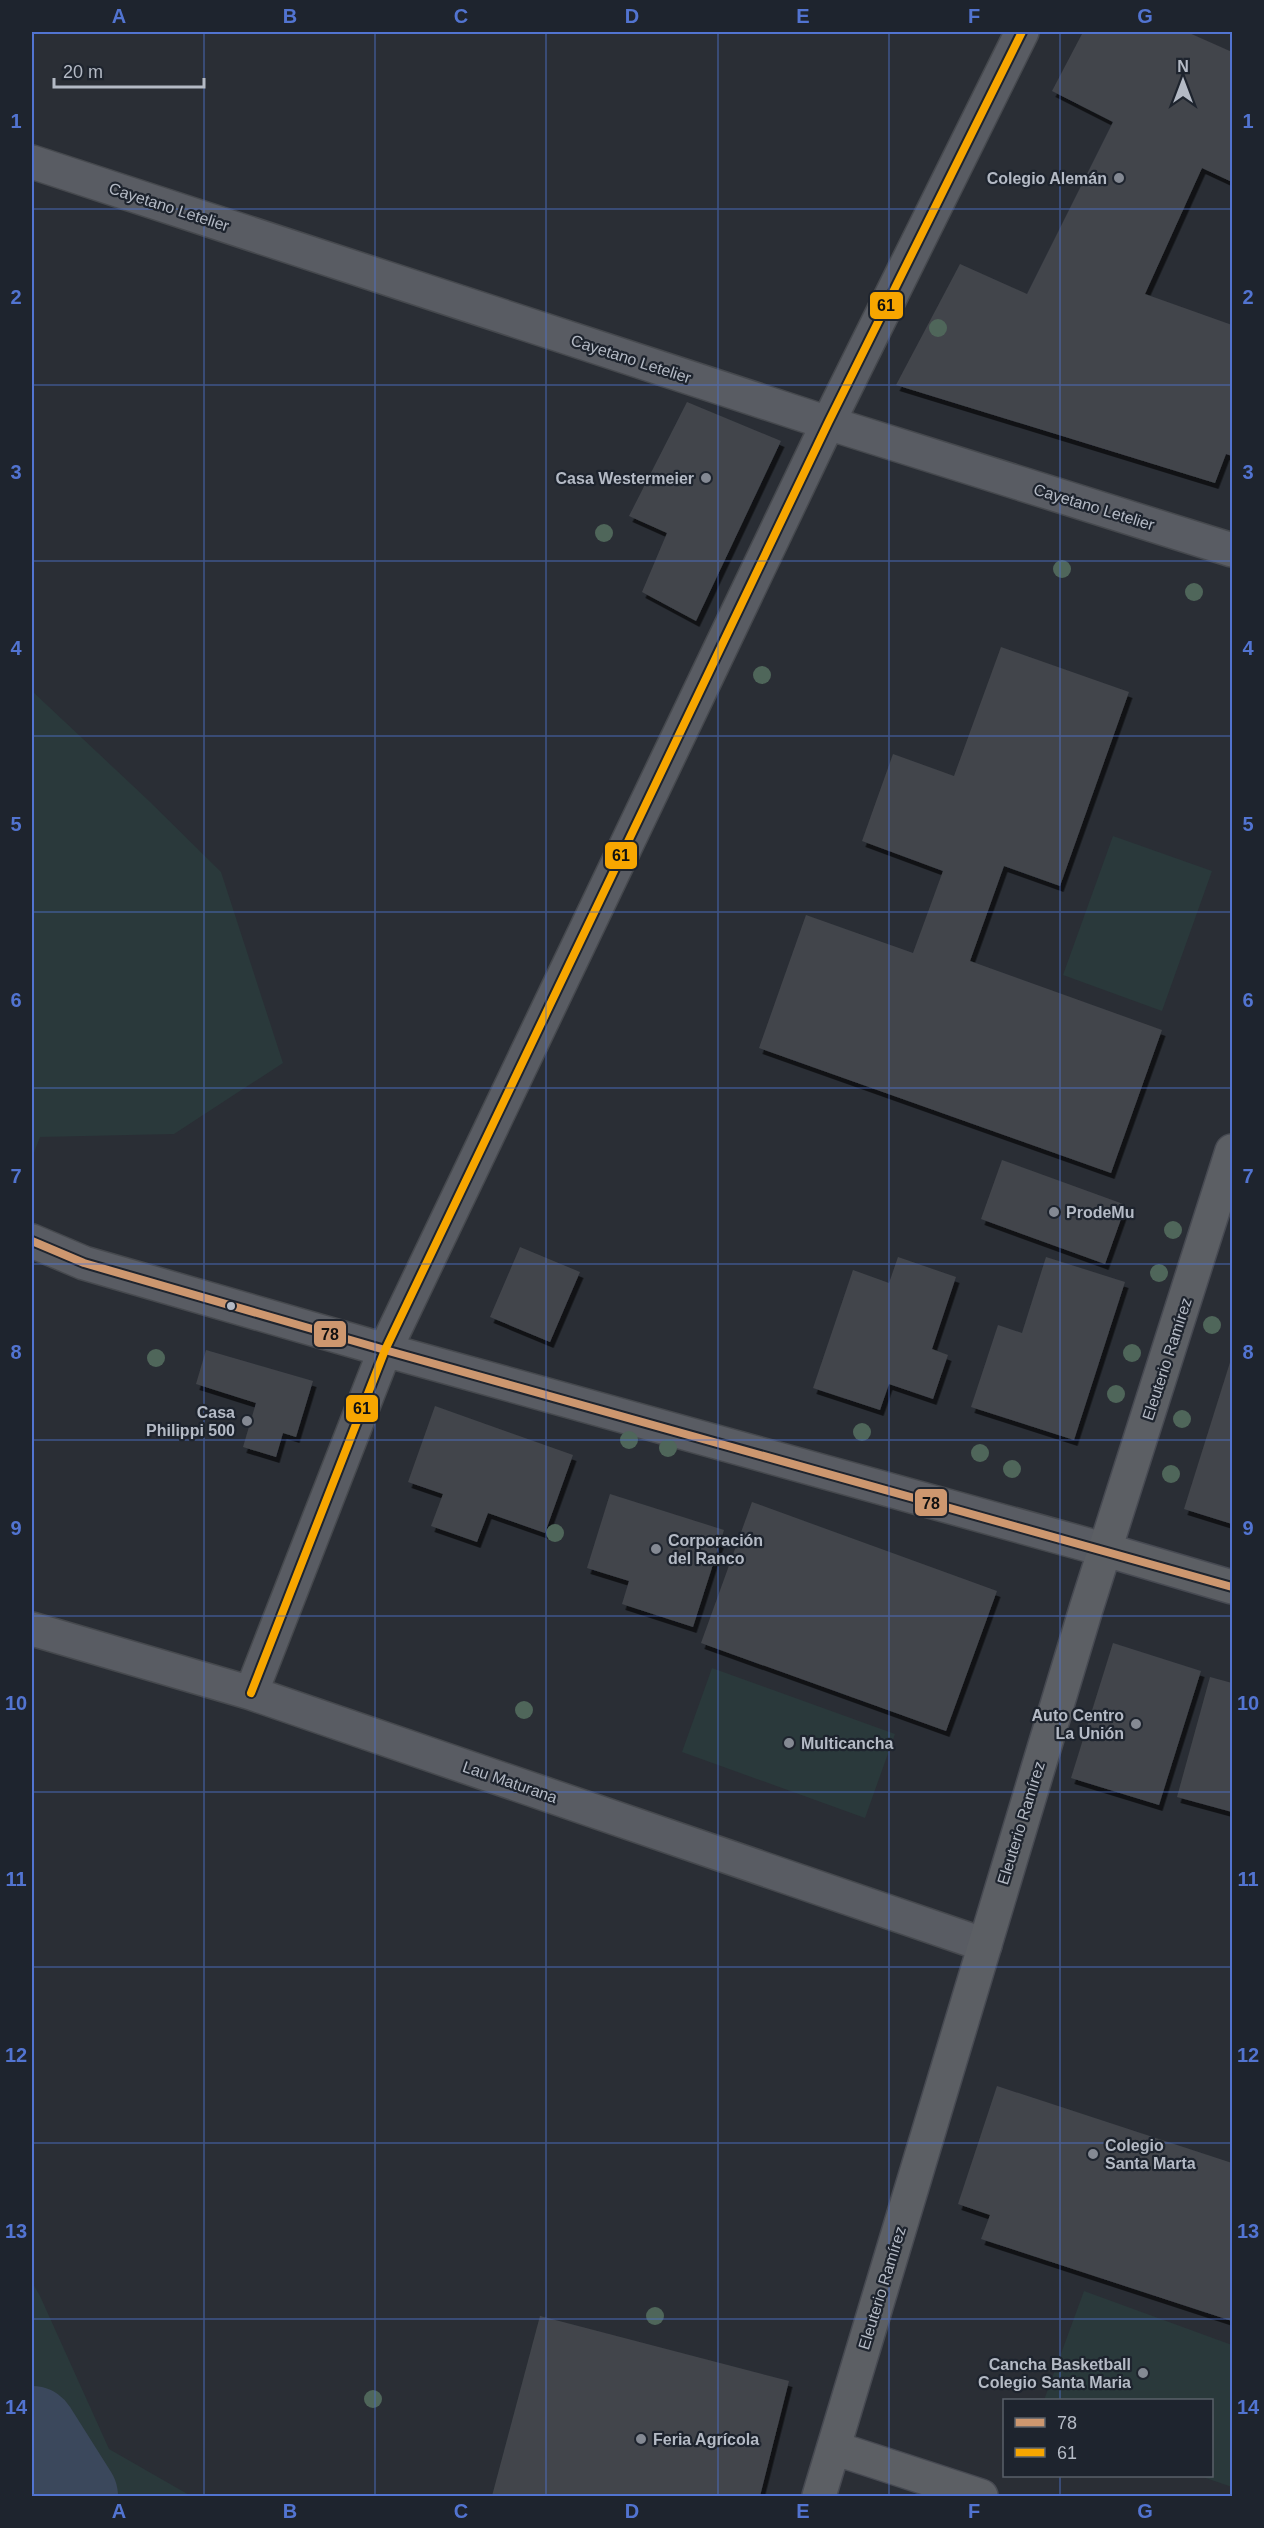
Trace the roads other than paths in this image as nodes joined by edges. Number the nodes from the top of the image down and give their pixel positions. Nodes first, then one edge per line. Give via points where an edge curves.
1 (1022, 32) edge
2 (32, 162) edge
3 (828, 423) junction
4 (1233, 550) edge
5 (1233, 1151) edge
6 (32, 1241) edge
7 (385, 1350) junction
8 (1106, 1550) junction
9 (1233, 1587) edge
10 (32, 1629) edge
11 (251, 1694) junction
12 (985, 1945) junction
13 (834, 2448) junction
14 (819, 2496) edge
15 (981, 2496) edge

1 - 3 street
2 - 3 street, Cayetano Letelier
3 - 4 street, Cayetano Letelier
3 - 7 street
5 - 8 main road, Eleuterio Ramírez
6 - 7 street via 84,1263
7 - 8 street
7 - 11 street
8 - 9 main road
8 - 12 main road, Eleuterio Ramírez
10 - 11 street, Lau Maturana
11 - 12 street, Lau Maturana
12 - 13 main road, Eleuterio Ramírez
13 - 14 main road, Eleuterio Ramírez
13 - 15 main road

